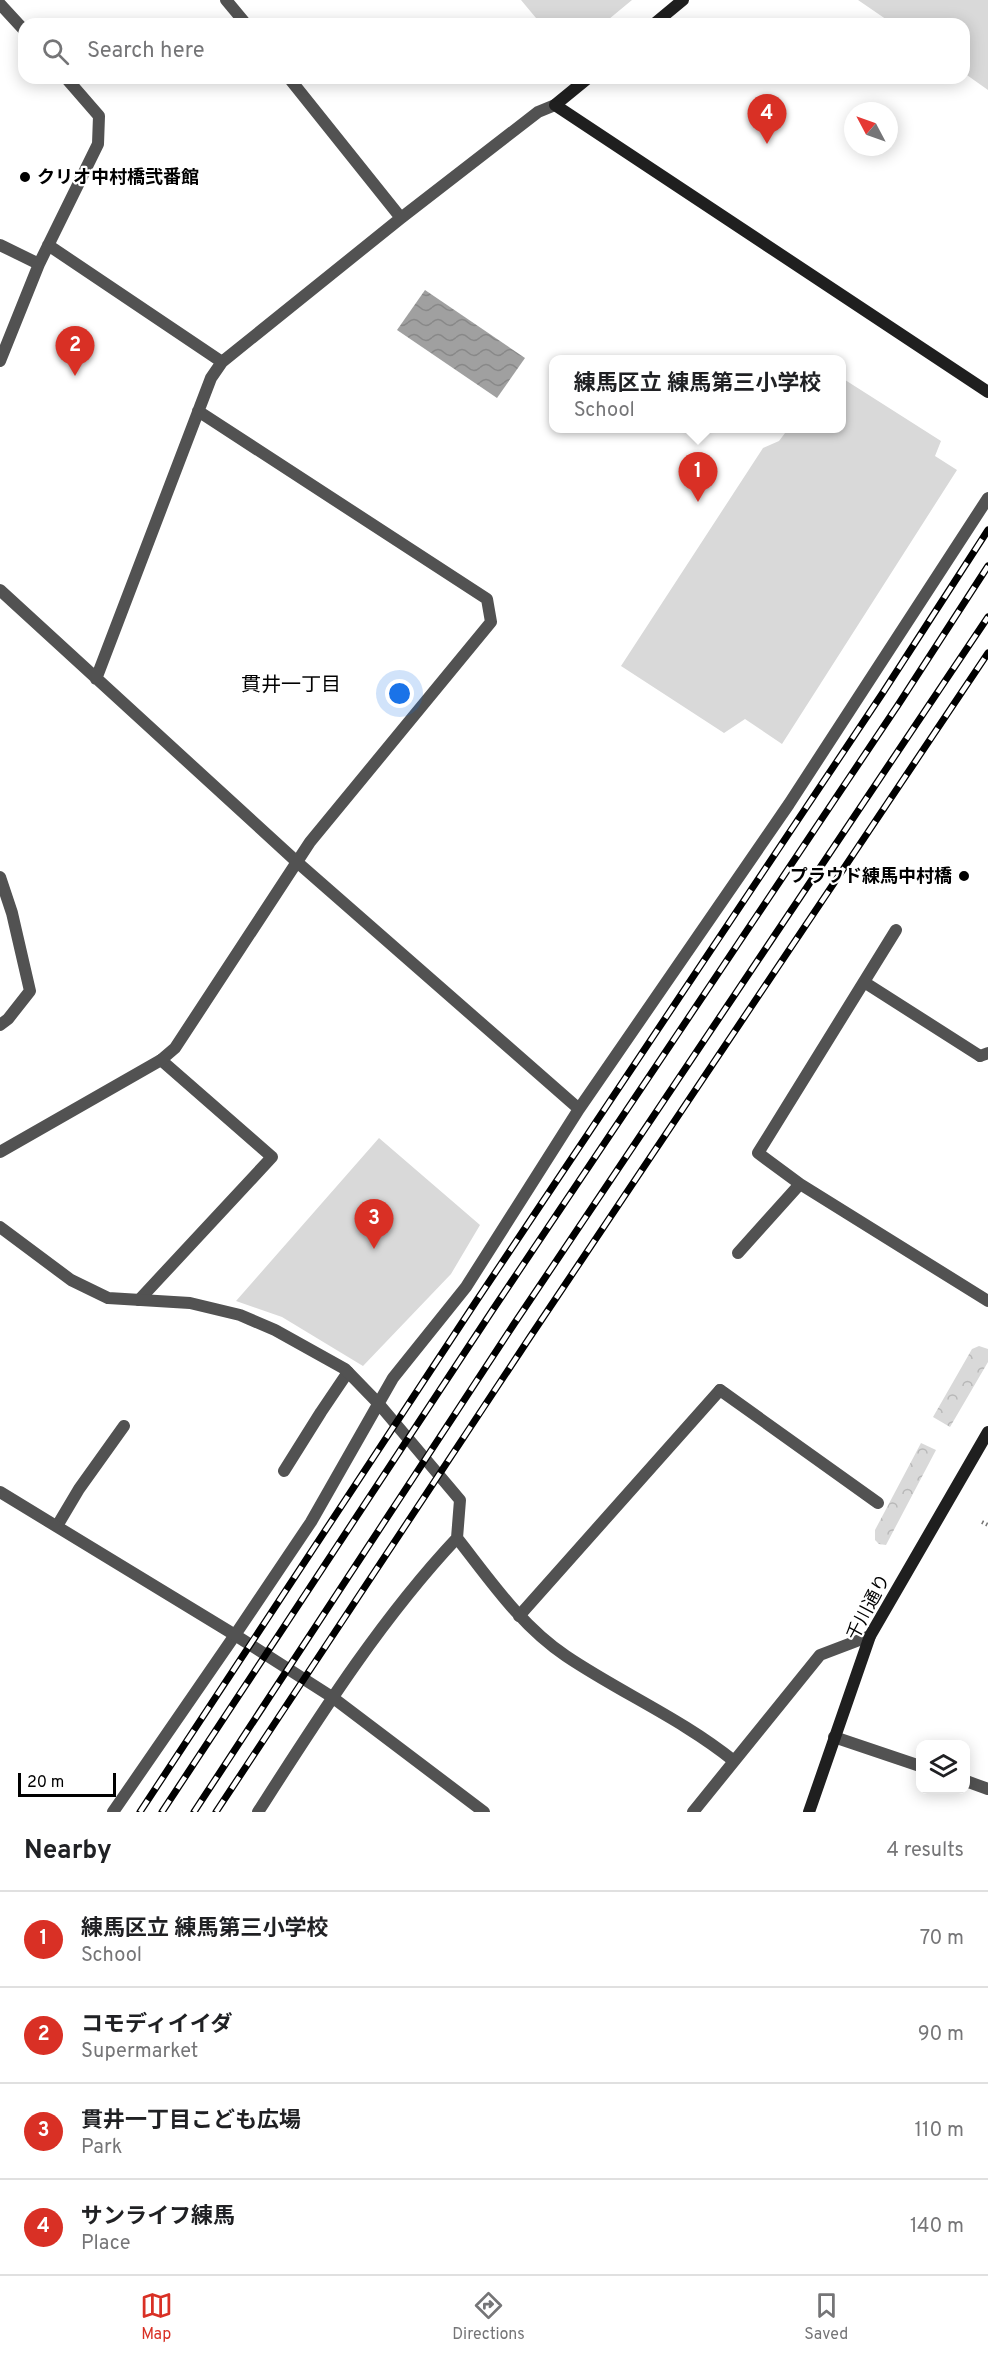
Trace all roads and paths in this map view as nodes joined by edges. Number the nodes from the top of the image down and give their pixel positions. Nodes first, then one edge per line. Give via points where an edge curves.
1 (226, 0) edge
2 (683, 0) edge
3 (0, 4) edge
4 (241, 18) edge
5 (661, 18) edge
6 (18, 24) edge
7 (71, 84) edge
8 (294, 84) edge
9 (581, 84) edge
10 (555, 105) junction
11 (401, 218) junction
12 (0, 245) edge
13 (48, 245) junction
14 (39, 264) junction
15 (0, 361) edge
16 (222, 362) junction
17 (988, 392) edge
18 (198, 411) junction
19 (988, 498) edge
20 (0, 590) edge
21 (96, 679) junction
22 (297, 862) junction
23 (0, 877) edge
24 (896, 930) dead end
25 (864, 982) junction
26 (0, 1025) edge
27 (984, 1054) edge
28 (161, 1060) junction
29 (579, 1109) junction
30 (0, 1152) edge
31 (801, 1184) junction
32 (0, 1227) edge
33 (738, 1253) dead end
34 (139, 1300) junction
35 (988, 1301) edge
36 (348, 1372) junction
37 (378, 1403) junction
38 (124, 1426) dead end
39 (988, 1432) edge
40 (284, 1471) dead end
41 (0, 1492) edge
42 (878, 1503) dead end
43 (982, 1522) dead end
44 (988, 1525) edge
45 (57, 1526) junction
46 (457, 1538) junction
47 (519, 1616) junction
48 (235, 1635) junction
49 (870, 1636) junction
50 (332, 1697) junction
51 (834, 1737) junction
52 (734, 1761) junction
53 (916, 1765) edge
54 (970, 1782) edge
55 (988, 1789) edge
56 (113, 1812) edge
57 (258, 1812) edge
58 (484, 1812) edge
59 (693, 1812) edge
60 (809, 1812) edge

1 - 4 street
2 - 5 street
3 - 6 street
7 - 13 street via 99,116 98,144
8 - 11 street
9 - 10 street
10 - 11 street via 538,112
10 - 17 street
11 - 16 street
12 - 14 street
13 - 14 street
13 - 16 street
14 - 15 street
16 - 18 street
18 - 21 street
18 - 22 street via 487,599 491,622
19 - 29 street via 789,804
20 - 21 street
21 - 22 street
22 - 28 street via 175,1048
22 - 29 street
23 - 26 street via 30,991
24 - 25 street
25 - 27 street
25 - 31 street via 758,1153
28 - 30 street
28 - 34 street via 272,1157
29 - 37 street via 466,1287 393,1378
31 - 33 street
31 - 35 street
32 - 34 street via 71,1280 108,1298
34 - 36 street via 190,1303 240,1315 275,1330
36 - 37 street
36 - 40 street
37 - 46 street via 460,1500
37 - 48 street via 311,1522
38 - 45 street
39 - 49 street, 千川通り
41 - 45 street
42 - 47 street via 720,1390
43 - 44 path
45 - 48 street
46 - 47 street
46 - 50 street via 423,1574
47 - 52 street via 565,1656 708,1740
48 - 50 street
48 - 56 street
49 - 51 street, 千川通り
49 - 52 street via 820,1655
50 - 57 street
50 - 58 street
51 - 53 street
51 - 60 street, 千川通り
52 - 59 street
54 - 55 street

